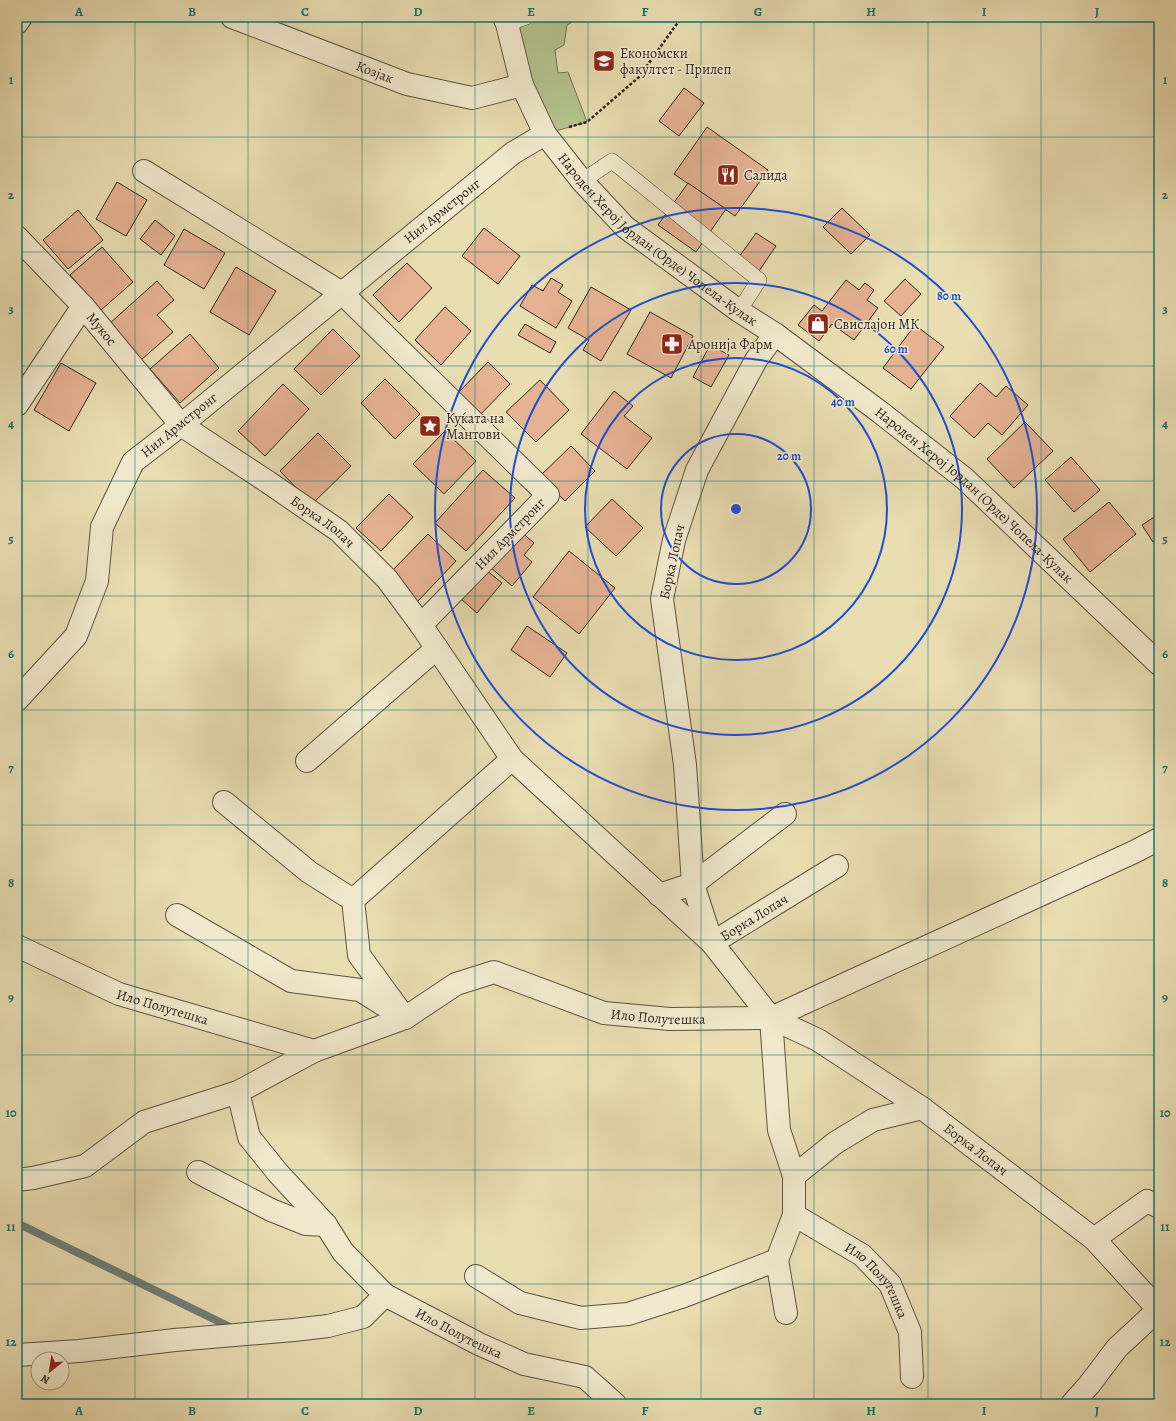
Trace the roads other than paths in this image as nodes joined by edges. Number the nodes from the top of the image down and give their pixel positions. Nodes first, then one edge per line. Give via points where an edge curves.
1 (21, 17) edge
2 (232, 17) edge
3 (512, 19) edge
4 (17, 23) edge
5 (522, 85) junction
6 (545, 134) junction
7 (144, 171) dead end
8 (582, 181) junction
9 (17, 237) edge
10 (342, 293) junction
11 (83, 306) junction
12 (739, 311) junction
13 (775, 334) junction
14 (17, 405) edge
15 (181, 424) junction
16 (421, 625) junction
17 (437, 648) junction
18 (1159, 664) edge
19 (17, 700) edge
20 (512, 759) junction
21 (307, 761) dead end
22 (224, 802) dead end
23 (785, 814) dead end
24 (1159, 839) edge
25 (837, 866) dead end
26 (693, 884) junction
27 (659, 895) junction
28 (353, 900) junction
29 (177, 915) dead end
30 (712, 943) junction
31 (17, 946) edge
32 (404, 1018) junction
33 (771, 1018) junction
34 (314, 1052) junction
35 (238, 1092) junction
36 (922, 1108) junction
37 (198, 1172) dead end
38 (794, 1176) junction
39 (17, 1180) edge
40 (1159, 1207) edge
41 (794, 1215) junction
42 (326, 1225) junction
43 (1094, 1239) junction
44 (777, 1260) junction
45 (476, 1276) dead end
46 (386, 1295) junction
47 (1159, 1310) edge
48 (786, 1314) dead end
49 (17, 1355) edge
50 (912, 1377) dead end
51 (615, 1404) edge
52 (1072, 1404) edge

1 - 4 street
2 - 5 street, Козјак via 414,85 472,98
3 - 5 street, Народен Херој Јордан (Орде) Чопела-Кулак
5 - 6 street, Народен Херој Јордан (Орде) Чопела-Кулак
6 - 8 street, Народен Херој Јордан (Орде) Чопела-Кулак
6 - 10 street, Нил Армстронг via 513,153
7 - 10 street, Нил Армстронг
8 - 12 street, Народен Херој Јордан (Орде) Чопела-Кулак via 625,227
8 - 12 lane via 612,161 760,280
9 - 11 street, Мукос
10 - 15 street, Нил Армстронг
10 - 16 street, Нил Армстронг via 548,495
11 - 14 street
11 - 15 street, Мукос
12 - 13 street, Народен Херој Јордан (Орде) Чопела-Кулак
13 - 18 street, Народен Херој Јордан (Орде) Чопела-Кулак via 880,412 965,480
13 - 26 street, Борка Лопач via 756,360 697,470 674,540 662,599 686,766
15 - 16 street, Борка Лопач via 339,531 387,579
15 - 19 street, Нил Армстронг via 133,462 102,527 97,581 76,636
16 - 17 street, Борка Лопач
17 - 20 street, Борка Лопач
17 - 21 street
20 - 27 street, Борка Лопач
20 - 28 street
22 - 28 street via 310,872
23 - 26 street
24 - 33 street
25 - 30 street, Борка Лопач
26 - 27 street
26 - 30 street, Борка Лопач
27 - 30 street, Борка Лопач
28 - 32 street via 359,956
29 - 32 street via 291,982 360,990
30 - 33 street, Борка Лопач
31 - 34 street, Ило Полутешка via 119,994
32 - 33 street, Ило Полутешка via 456,984 494,972 604,1013 670,1020
32 - 34 street, Ило Полутешка
33 - 36 street, Борка Лопач via 818,1040
33 - 38 street via 779,1130
34 - 35 street, Ило Полутешка
35 - 39 street, Ило Полутешка via 144,1122 85,1166
35 - 42 street, Ило Полутешка via 249,1137
36 - 38 street via 873,1120 835,1142
36 - 43 street, Борка Лопач
37 - 42 street via 271,1210 306,1224
38 - 41 street
40 - 43 street via 1147,1201
41 - 44 street
41 - 50 street, Ило Полутешка via 862,1255 890,1284 910,1332
42 - 46 street, Ило Полутешка via 343,1252
43 - 47 street, Борка Лопач
44 - 45 street via 684,1296 628,1314 581,1318 520,1303
44 - 48 street
46 - 49 street via 363,1317 328,1326
46 - 51 street, Ило Полутешка via 479,1344 524,1364 585,1377
47 - 52 street, Борка Лопач via 1117,1348 1090,1385

